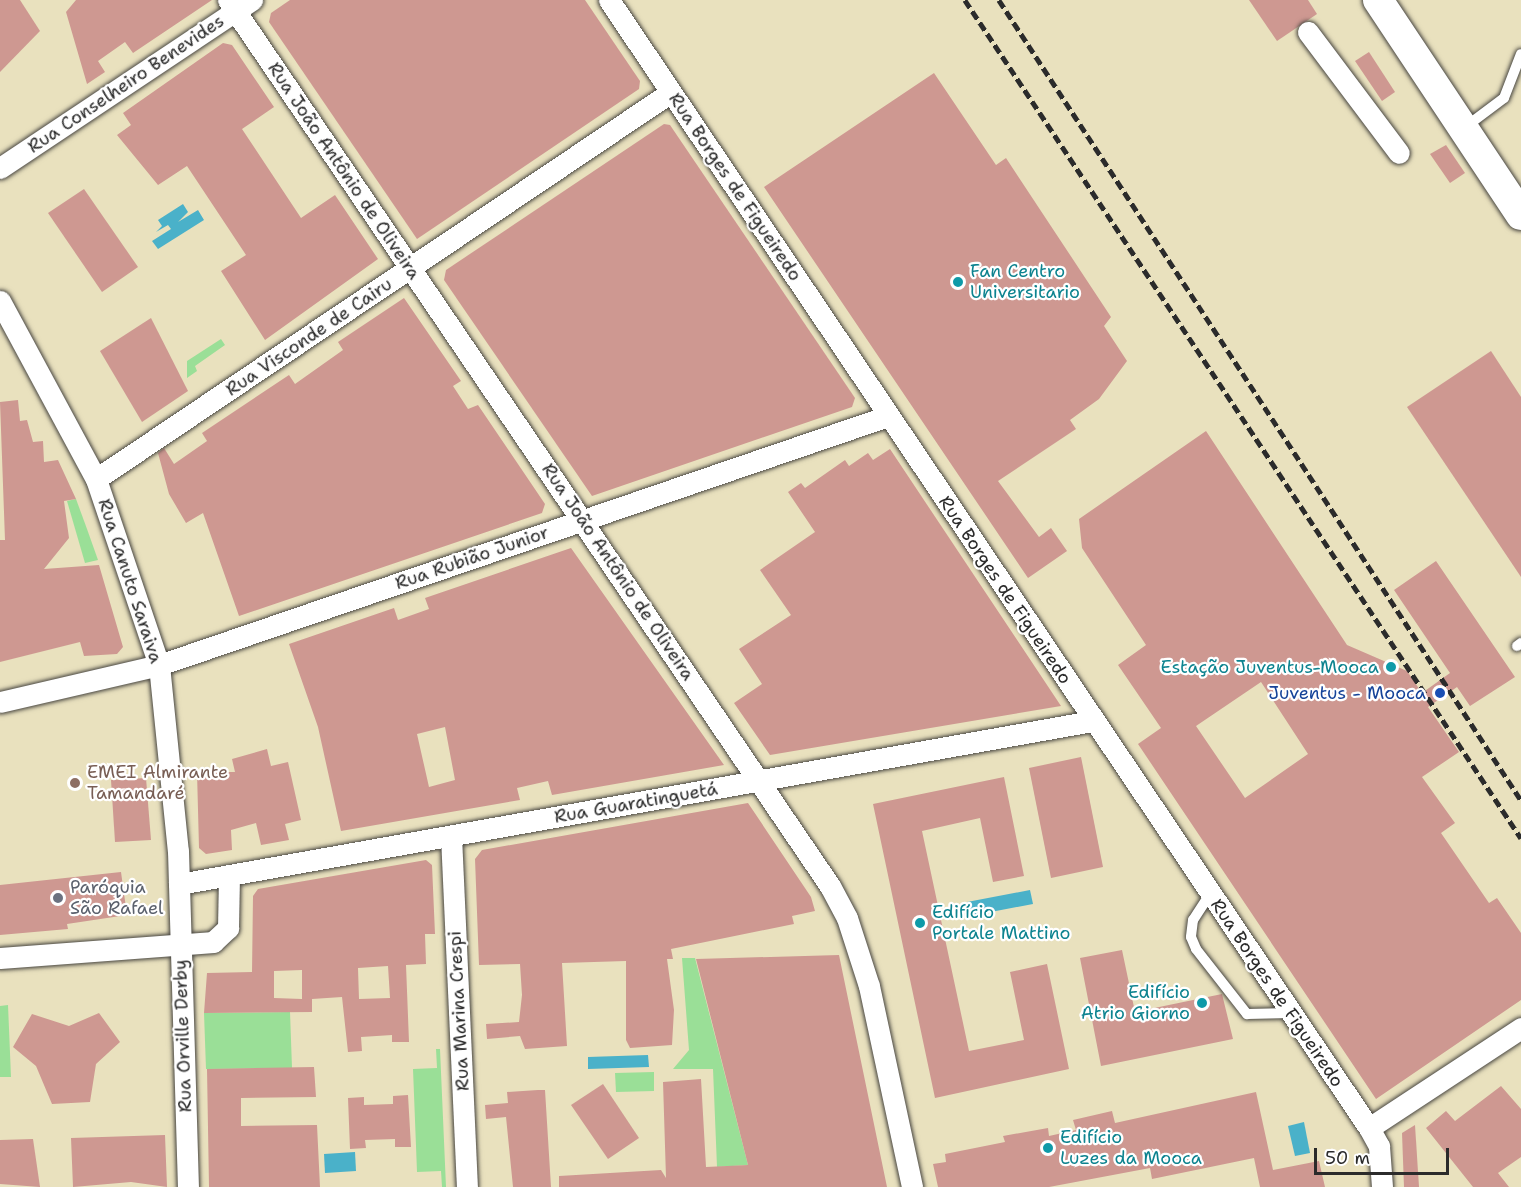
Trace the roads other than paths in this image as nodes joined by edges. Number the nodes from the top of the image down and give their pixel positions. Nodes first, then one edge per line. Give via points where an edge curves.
1 (609, 0) edge
2 (1378, 0) edge
3 (239, 4) edge
4 (1308, 32) dead end
5 (1521, 54) edge
6 (670, 92) junction
7 (1462, 129) junction
8 (1399, 153) dead end
9 (0, 168) edge
10 (1521, 215) edge
11 (411, 269) junction
12 (0, 301) edge
13 (888, 416) junction
14 (96, 479) junction
15 (582, 520) junction
16 (159, 665) junction
17 (0, 702) edge
18 (1092, 721) junction
19 (759, 781) junction
20 (451, 836) junction
21 (229, 875) junction
22 (179, 884) junction
23 (1210, 894) junction
24 (179, 946) junction
25 (0, 958) edge
26 (1291, 1013) junction
27 (1521, 1028) edge
28 (1369, 1128) junction
29 (188, 1187) edge
30 (467, 1187) edge
31 (912, 1187) edge
32 (1382, 1187) edge

1 - 6 street, Rua Borges de Figueiredo
2 - 7 street
3 - 9 street, Rua Conselheiro Benevides
3 - 11 street, Rua João Antônio de Oliveira
4 - 8 street
5 - 7 lane via 1504,98
6 - 11 street, Rua Visconde de Cairu
6 - 13 street, Rua Borges de Figueiredo
7 - 10 street
11 - 14 street, Rua Visconde de Cairu
11 - 15 street, Rua João Antônio de Oliveira
12 - 14 street, Rua Canuto Saraiva
13 - 15 street, Rua Rubião Junior
13 - 18 street, Rua Borges de Figueiredo
14 - 16 street, Rua Canuto Saraiva
15 - 16 street, Rua Rubião Junior
15 - 19 street, Rua João Antônio de Oliveira
16 - 17 street, Rua Rubião Junior
16 - 22 street, Rua Canuto Saraiva
18 - 19 street, Rua Guaratinguetá
18 - 23 street, Rua Borges de Figueiredo
19 - 20 street, Rua Guaratinguetá
19 - 31 street, Rua João Antônio de Oliveira via 847,918 869,986
20 - 21 street, Rua Guaratinguetá
20 - 30 street, Rua Marina Crespi
21 - 22 street, Rua Guaratinguetá
21 - 24 street via 228,928 213,942
22 - 24 street, Rua Orville Derby
23 - 26 street, Rua Borges de Figueiredo
23 - 26 lane via 1193,920 1191,937 1196,949 1247,1014
24 - 25 street
24 - 29 street, Rua Orville Derby
26 - 28 street, Rua Borges de Figueiredo
27 - 28 street
28 - 32 street, Rua Borges de Figueiredo via 1379,1146

